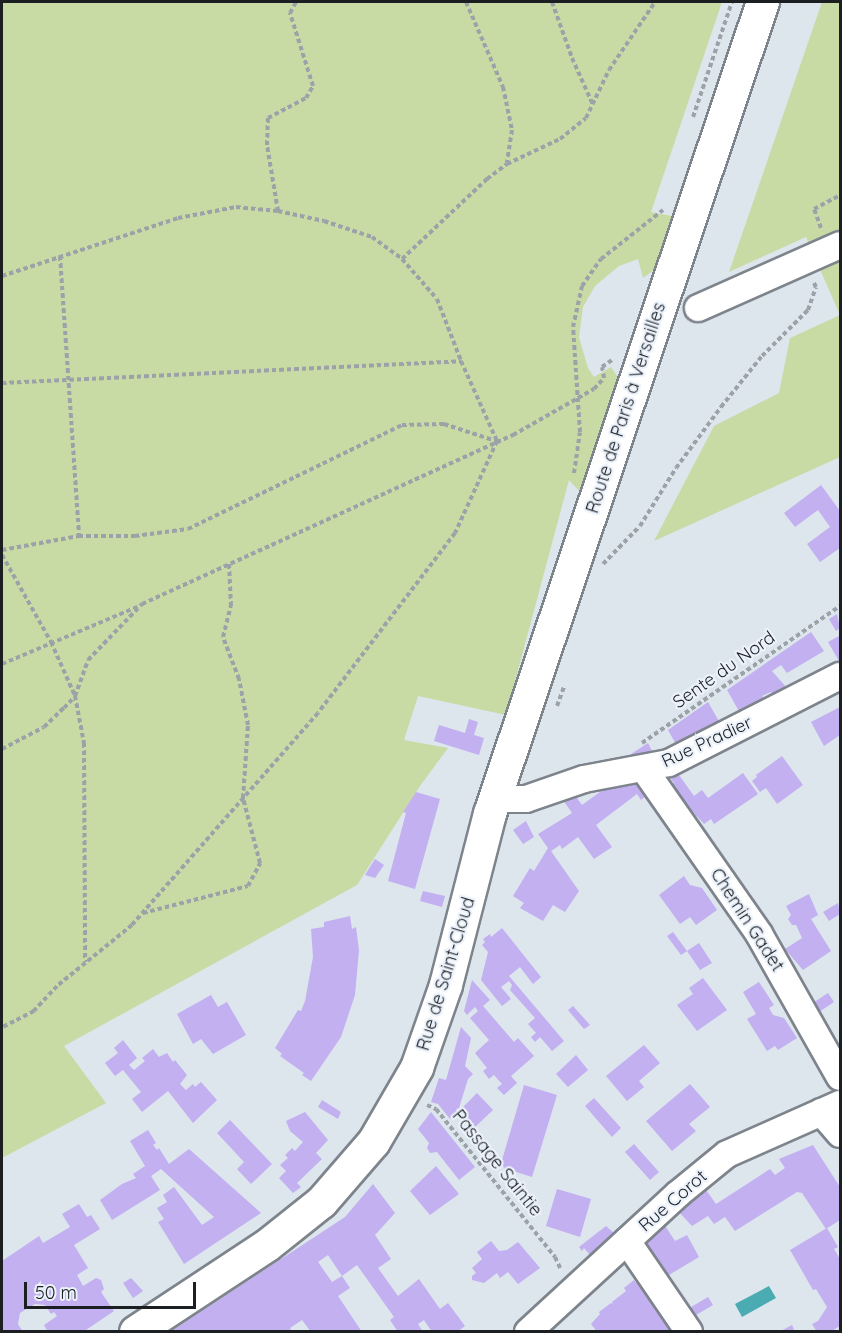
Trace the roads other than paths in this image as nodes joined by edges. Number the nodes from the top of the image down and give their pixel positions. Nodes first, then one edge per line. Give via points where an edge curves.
1 (763, 2) edge
2 (835, 248) edge
3 (698, 308) dead end
4 (840, 676) edge
5 (643, 756) junction
6 (493, 806) junction
7 (840, 1077) edge
8 (830, 1108) edge
9 (840, 1134) edge
10 (627, 1241) junction
11 (136, 1332) edge
12 (528, 1332) edge
13 (689, 1332) edge

1 - 6 main road, Route de Paris à Versailles
2 - 3 street
4 - 5 street, Rue Pradier via 669,762
5 - 6 street, Rue Pradier via 584,780
5 - 7 street, Chemin Gadet via 759,934
6 - 11 main road, Rue de Saint-Cloud via 446,985 417,1068 374,1142 322,1202 268,1245
8 - 9 street
8 - 10 street, Rue Corot via 727,1154
10 - 12 street, Rue Corot
10 - 13 street

